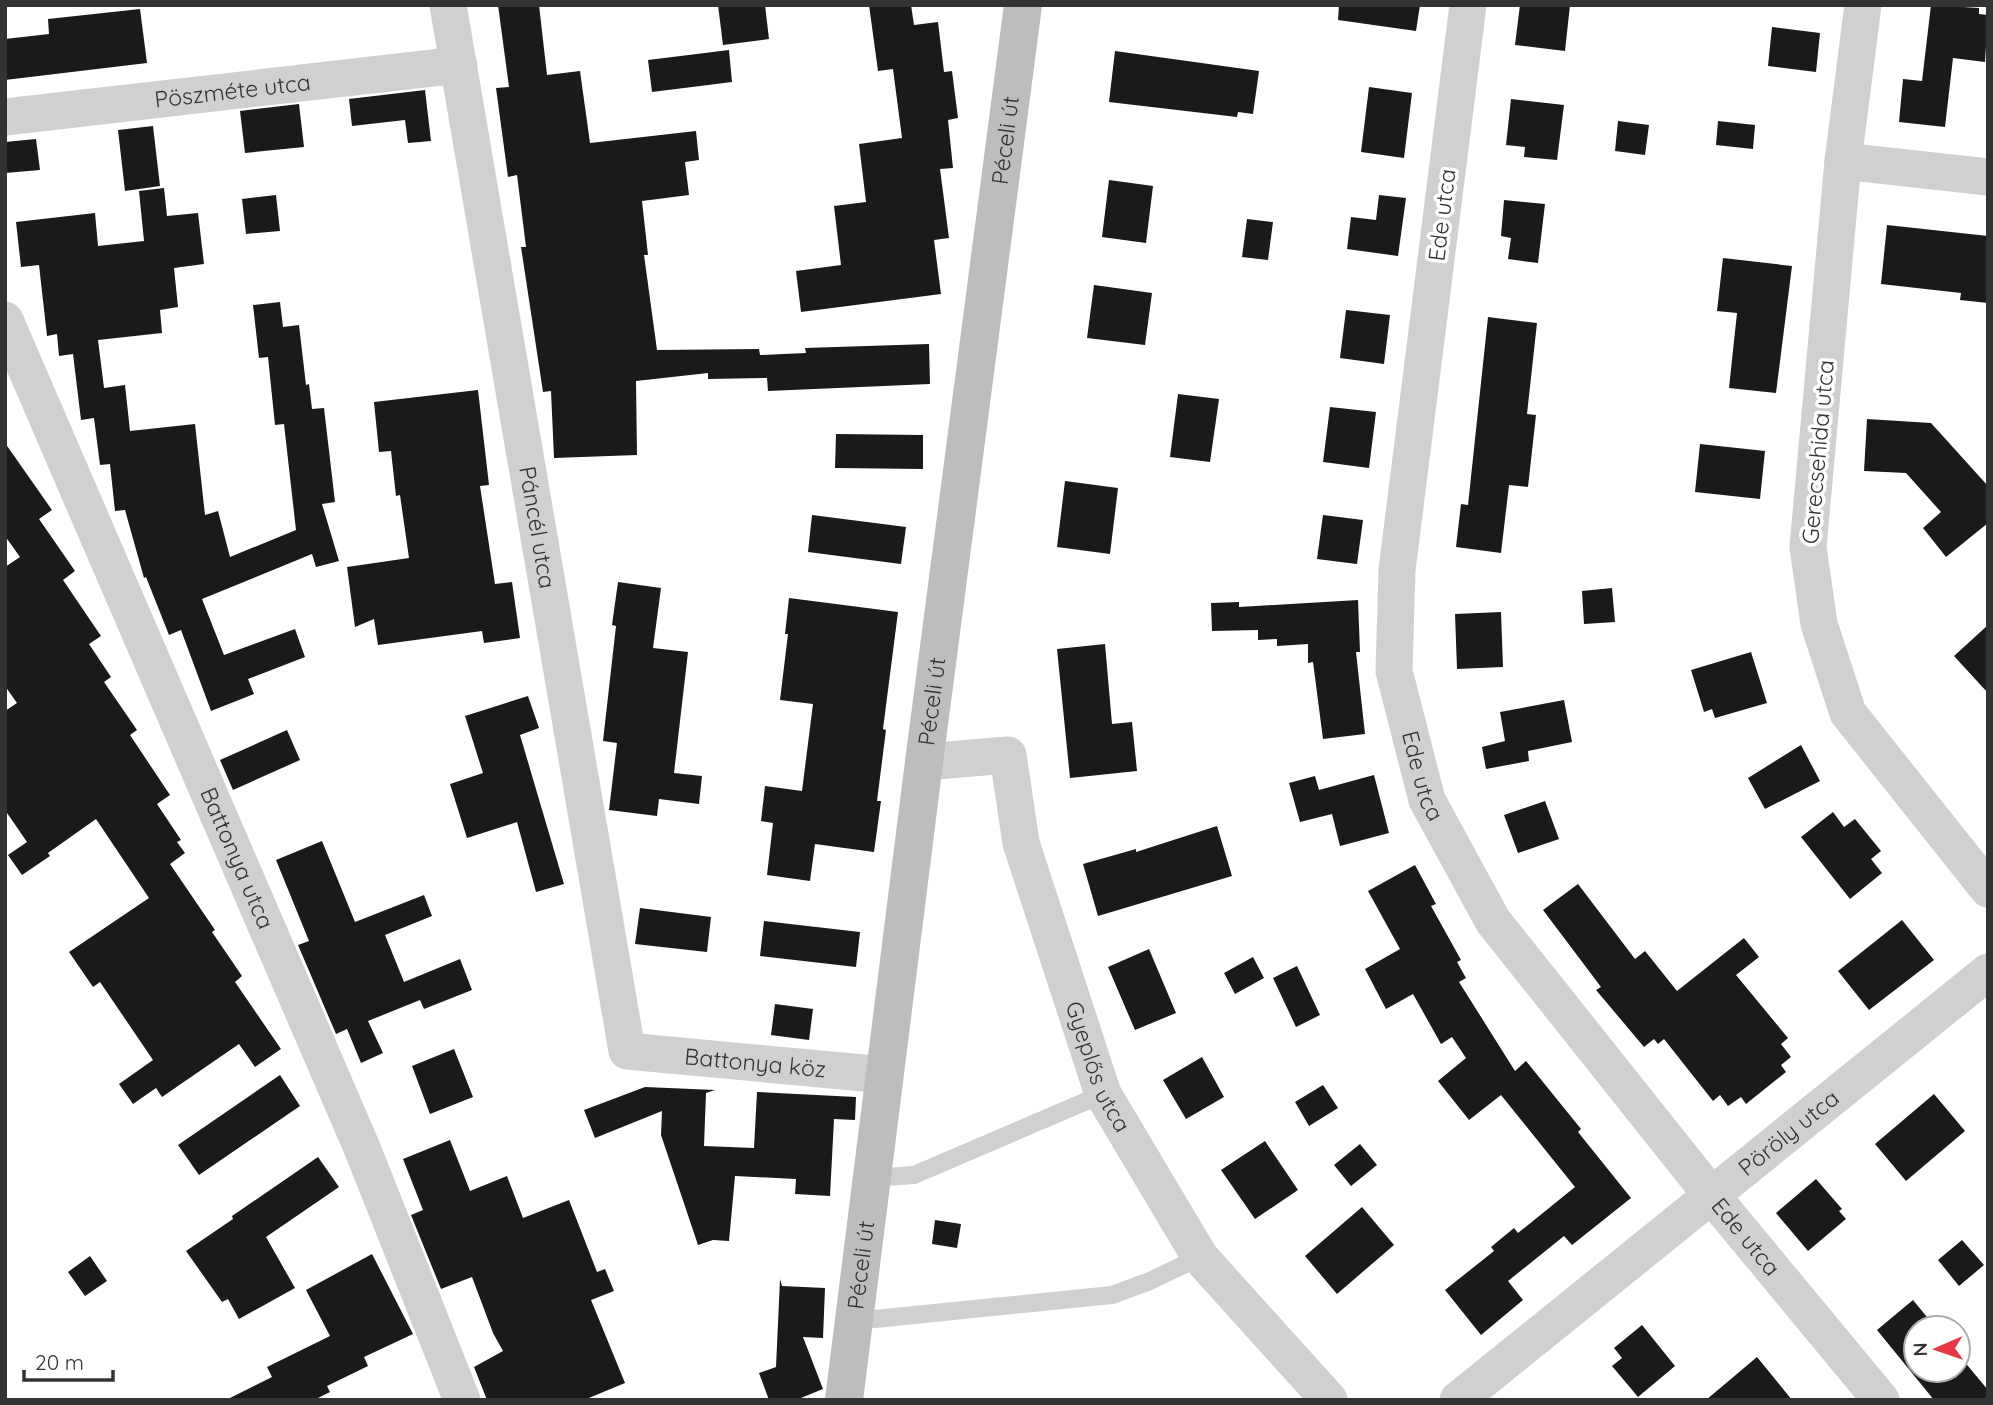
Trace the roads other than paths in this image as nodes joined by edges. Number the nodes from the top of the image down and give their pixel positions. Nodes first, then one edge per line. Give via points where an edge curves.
1 (448, 5) edge
2 (1023, 5) edge
3 (1468, 5) edge
4 (1863, 5) edge
5 (459, 65) junction
6 (5, 117) edge
7 (1843, 161) junction
8 (1988, 177) edge
9 (5, 320) edge
10 (924, 762) junction
11 (1988, 889) edge
12 (1988, 972) edge
13 (626, 1051) joint
14 (886, 1075) junction
15 (1103, 1094) junction
16 (873, 1178) junction
17 (1712, 1196) junction
18 (1200, 1257) junction
19 (855, 1321) junction
20 (463, 1400) edge
21 (844, 1400) edge
22 (1329, 1400) edge
23 (1458, 1400) edge
24 (1881, 1400) edge

1 - 5 street, Páncél utca
2 - 10 main road, Péceli út
3 - 17 street, Ede utca via 1397,570 1394,671 1427,800 1493,921
4 - 7 street, Gerecsehida utca
5 - 6 street, Pöszméte utca
5 - 13 street, Páncél utca
7 - 8 street
7 - 11 street, Gerecsehida utca via 1808,547 1818,624 1849,713
9 - 20 street, Battonya utca via 362,1147
10 - 14 main road, Péceli út
10 - 15 street, Gyeplős utca via 1007,755 1021,844
12 - 17 street, Pöröly utca
13 - 14 street, Battonya köz
14 - 16 main road, Péceli út
15 - 16 lane via 914,1175
15 - 18 street, Gyeplős utca
16 - 19 main road, Péceli út
17 - 23 street, Pöröly utca
17 - 24 street, Ede utca
18 - 19 lane via 1112,1295
18 - 22 street, Gyeplős utca
19 - 21 main road, Péceli út

